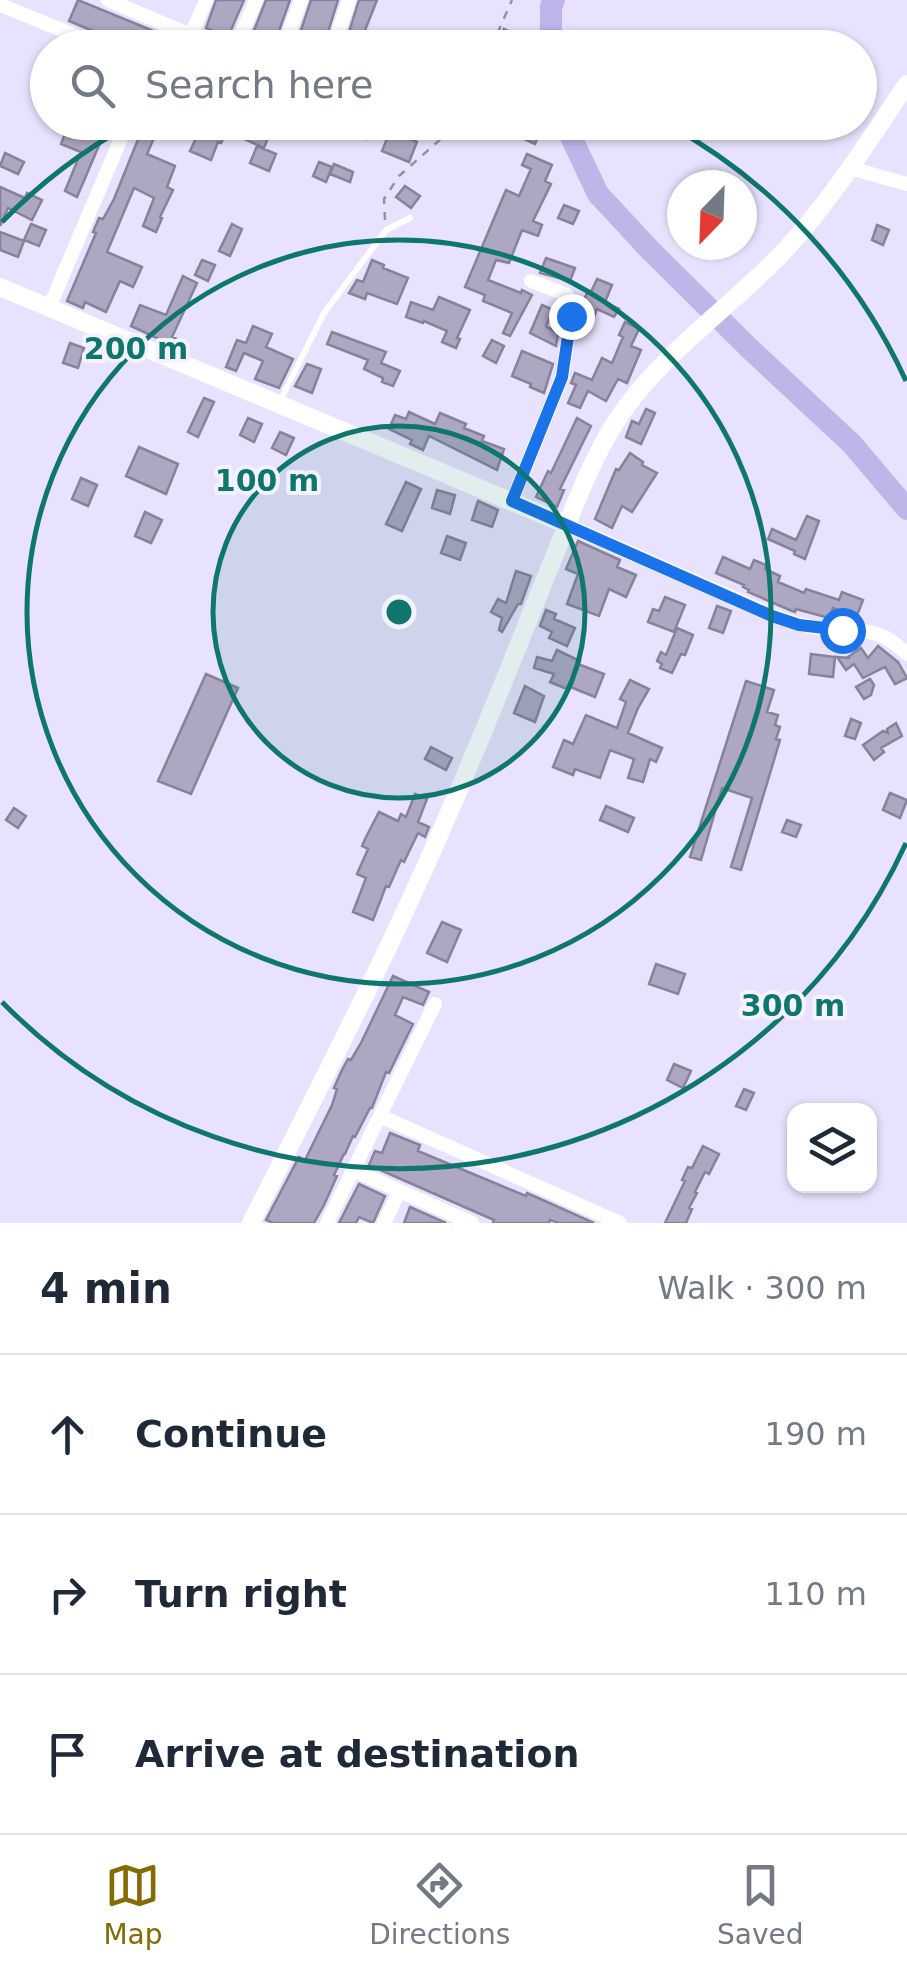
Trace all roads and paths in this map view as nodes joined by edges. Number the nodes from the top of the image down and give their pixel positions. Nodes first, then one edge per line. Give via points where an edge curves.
1 (108, 0) edge
2 (206, 0) edge
3 (256, 0) edge
4 (301, 0) edge
5 (349, 0) edge
6 (512, 0) edge
7 (2, 6) edge
8 (61, 30) edge
9 (179, 30) edge
10 (193, 30) edge
11 (243, 30) edge
12 (290, 30) edge
13 (339, 30) edge
14 (499, 30) edge
15 (907, 84) edge
16 (877, 128) edge
17 (120, 140) edge
18 (440, 140) edge
19 (869, 140) edge
20 (850, 168) junction
21 (907, 184) edge
22 (410, 218) dead end
23 (386, 230) junction
24 (531, 281) dead end
25 (0, 287) edge
26 (49, 308) junction
27 (279, 404) junction
28 (512, 501) junction
29 (566, 526) junction
30 (907, 654) edge
31 (434, 1004) dead end
32 (380, 1116) junction
33 (353, 1170) junction
34 (399, 1192) junction
35 (250, 1223) edge
36 (326, 1223) edge
37 (384, 1223) edge
38 (472, 1223) edge
39 (620, 1223) edge

1 - 9 street
2 - 10 street
3 - 11 street
4 - 12 street
5 - 13 street
6 - 14 path
7 - 8 street
15 - 16 street
17 - 26 street
18 - 23 path via 384,199
19 - 20 street
20 - 21 street
20 - 29 street via 788,247 673,356 618,419
22 - 23 lane
23 - 27 lane via 324,313
24 - 28 street via 568,295 573,305 562,377
25 - 26 street
26 - 27 street
27 - 28 street
28 - 29 street
29 - 30 street via 772,616 879,633
29 - 35 street via 414,891
31 - 32 street
32 - 33 street
32 - 39 street
33 - 34 street
33 - 36 street
34 - 37 street
34 - 38 street

